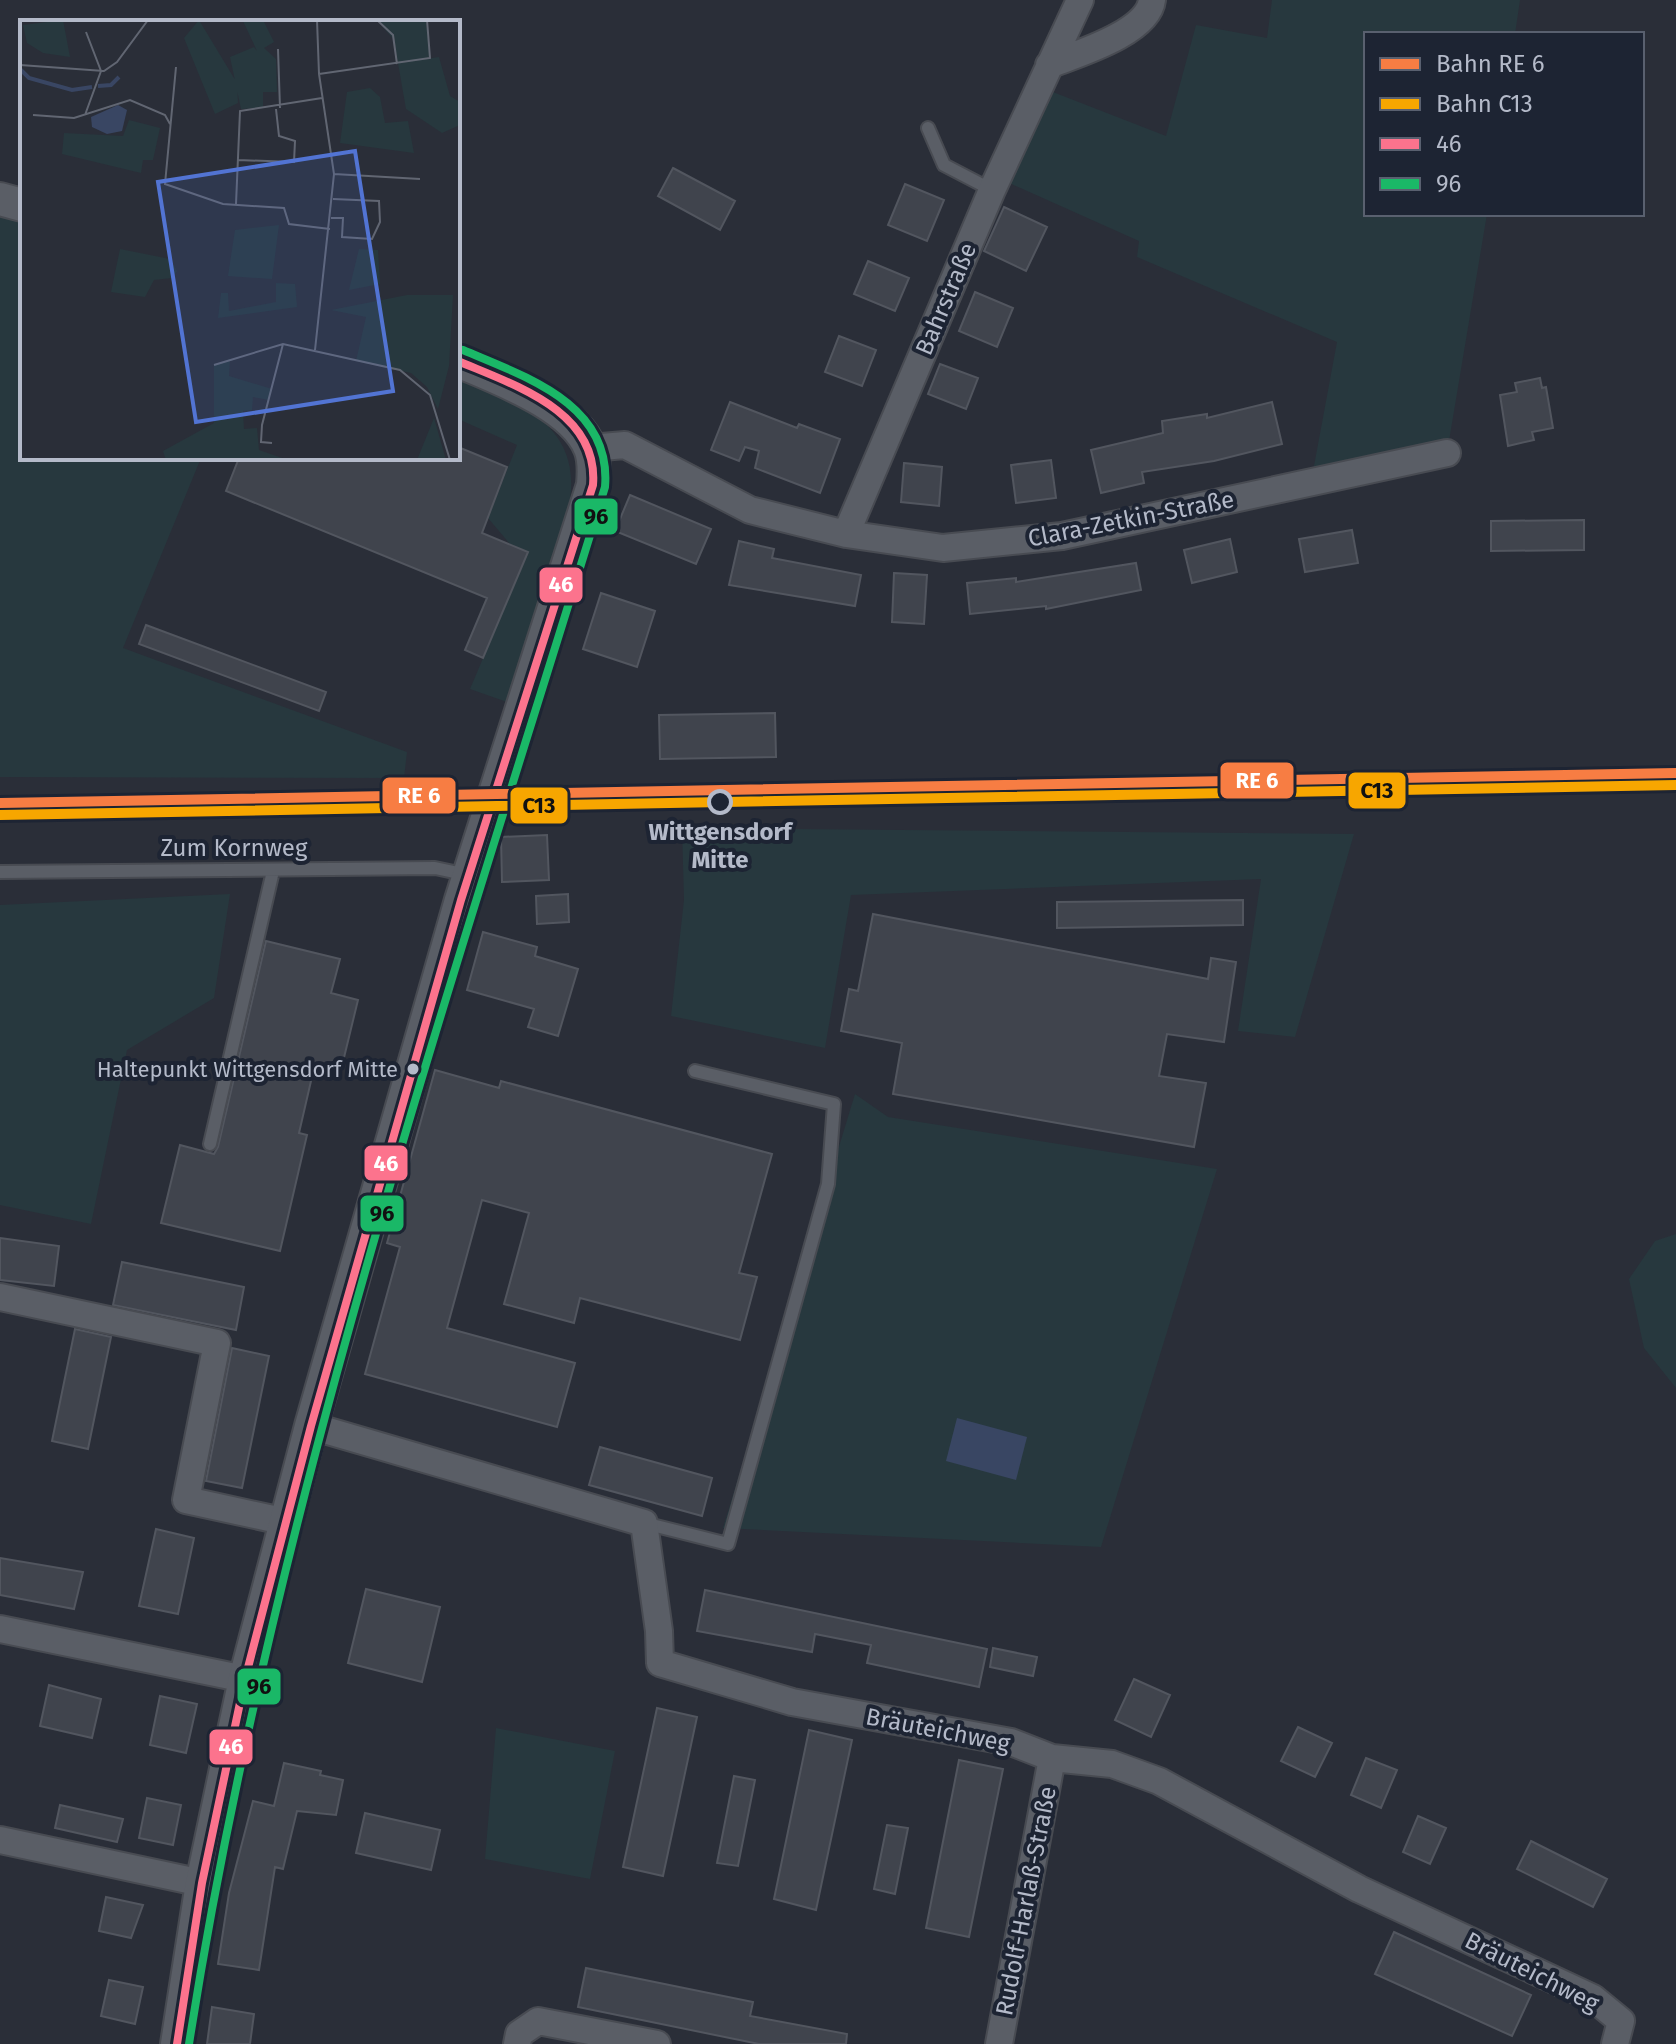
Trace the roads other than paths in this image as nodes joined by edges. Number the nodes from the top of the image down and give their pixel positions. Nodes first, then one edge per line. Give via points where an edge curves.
1 (1080, 0) edge
2 (1152, 0) edge
3 (1049, 65) junction
4 (928, 128) dead end
5 (992, 190) junction
6 (0, 199) edge
7 (20, 204) edge
8 (460, 362) edge
9 (590, 448) junction
10 (1447, 453) dead end
11 (846, 534) junction
12 (273, 871) junction
13 (0, 872) edge
14 (468, 875) junction
15 (695, 1071) dead end
16 (210, 1144) dead end
17 (0, 1297) edge
18 (311, 1426) junction
19 (287, 1522) junction
20 (644, 1523) junction
21 (0, 1629) edge
22 (245, 1679) junction
23 (1052, 1758) junction
24 (0, 1840) edge
25 (202, 1883) junction
26 (177, 2044) edge
27 (517, 2044) edge
28 (657, 2044) edge
29 (999, 2044) edge
30 (1615, 2044) edge

1 - 3 street, Bahrstraße
2 - 3 street via 1137,24
3 - 5 street, Bahrstraße
4 - 5 lane via 944,165
5 - 11 street, Bahrstraße
6 - 7 street
8 - 9 street via 550,406 577,427
9 - 11 street, Clara-Zetkin-Straße via 625,445 750,510
9 - 14 street via 593,485
10 - 11 street, Clara-Zetkin-Straße via 1062,536 943,548
12 - 13 lane, Zum Kornweg
12 - 14 lane, Zum Kornweg via 435,868
12 - 16 lane
14 - 18 street
15 - 20 lane via 834,1104 828,1184 728,1544
17 - 19 street via 217,1343 186,1500
18 - 19 street
18 - 20 street
19 - 22 street
20 - 23 street, Bräuteichweg via 660,1663 792,1702 1011,1742
21 - 22 street
22 - 25 street
23 - 29 street, Rudolf-Harlaß-Straße
23 - 30 street, Bräuteichweg via 1112,1764 1159,1781 1359,1889 1593,1998 1621,2021
24 - 25 street
25 - 26 street
27 - 28 street via 519,2034 538,2021

